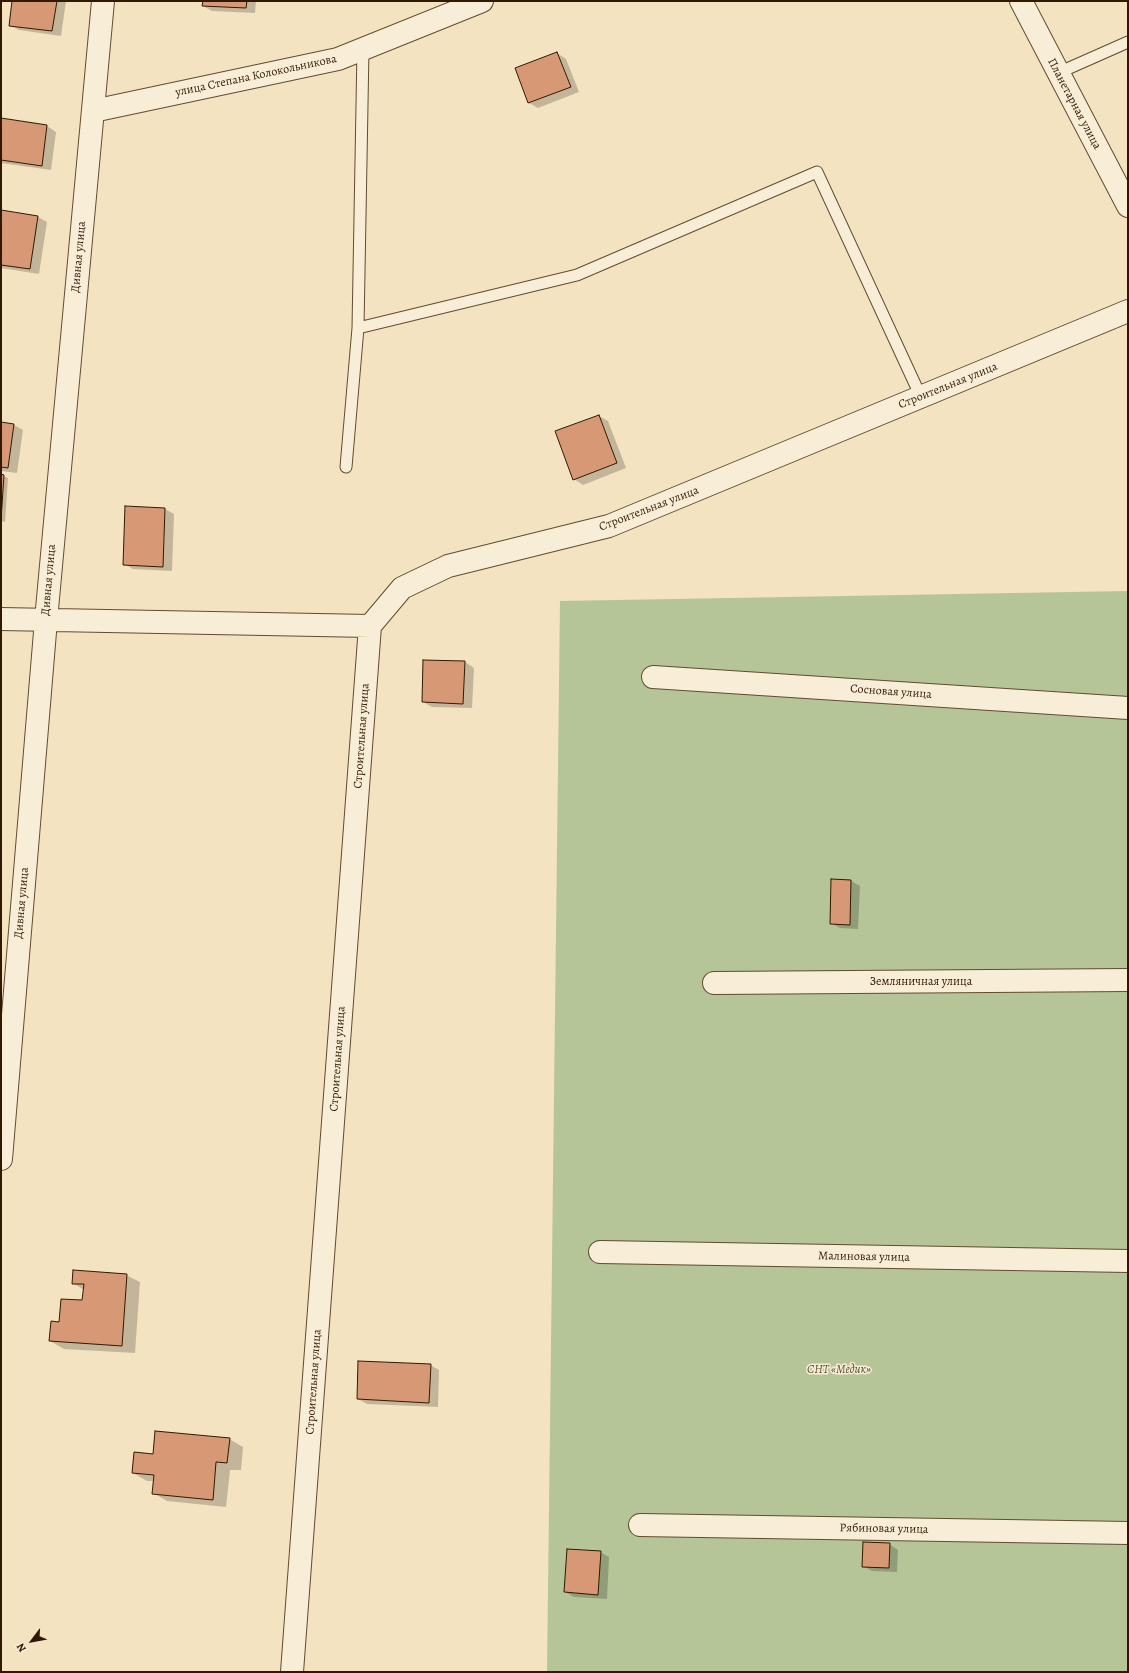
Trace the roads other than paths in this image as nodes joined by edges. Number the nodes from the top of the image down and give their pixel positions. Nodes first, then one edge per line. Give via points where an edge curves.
1 (103, 1) edge
2 (482, 1) edge
3 (1021, 1) edge
4 (1128, 42) edge
5 (363, 49) junction
6 (1058, 73) junction
7 (93, 111) junction
8 (1128, 206) edge
9 (1128, 311) edge
10 (358, 328) junction
11 (921, 397) junction
12 (346, 468) dead end
13 (1, 619) edge
14 (46, 620) junction
15 (370, 626) junction
16 (653, 677) dead end
17 (1128, 708) edge
18 (1128, 980) edge
19 (714, 983) dead end
20 (1, 1159) edge
21 (600, 1252) dead end
22 (1128, 1261) edge
23 (640, 1525) dead end
24 (1128, 1533) edge
25 (292, 1672) edge

1 - 7 street, Дивная улица
2 - 5 street, улица Степана Колокольникова
3 - 6 street, Планетарная улица
4 - 6 lane
5 - 7 street, улица Степана Колокольникова via 338,59
5 - 10 lane
6 - 8 street, Планетарная улица
7 - 14 street, Дивная улица
9 - 11 street, Строительная улица
10 - 11 lane via 577,275 817,172
10 - 12 lane
11 - 15 street, Строительная улица via 609,526 448,566 402,588
13 - 14 street
14 - 15 street
14 - 20 street, Дивная улица
15 - 25 street, Строительная улица
16 - 17 street, Сосновая улица
18 - 19 street, Земляничная улица
21 - 22 street, Малиновая улица
23 - 24 street, Рябиновая улица

